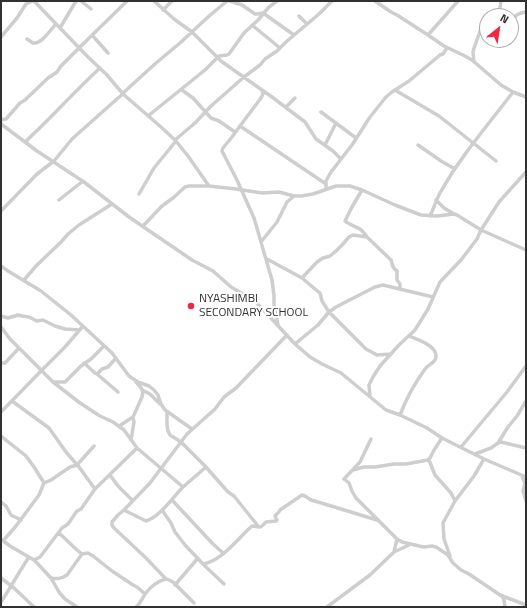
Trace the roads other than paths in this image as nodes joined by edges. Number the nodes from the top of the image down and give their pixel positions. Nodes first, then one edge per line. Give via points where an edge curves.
1 (33, 1) edge
2 (76, 1) edge
3 (81, 1) edge
4 (127, 1) edge
5 (154, 1) edge
6 (172, 1) edge
7 (228, 1) edge
8 (277, 1) edge
9 (332, 1) edge
10 (458, 1) edge
11 (377, 2) edge
12 (91, 9) dead end
13 (163, 10) junction
14 (263, 13) junction
15 (299, 16) dead end
16 (56, 24) junction
17 (307, 24) junction
18 (252, 25) junction
19 (60, 28) junction
20 (192, 32) junction
21 (479, 34) edge
22 (92, 35) junction
23 (294, 35) junction
24 (428, 35) junction
25 (1, 36) edge
26 (27, 39) dead end
27 (80, 47) junction
28 (280, 48) junction
29 (447, 48) junction
30 (108, 53) dead end
31 (218, 57) junction
32 (474, 62) junction
33 (100, 68) junction
34 (244, 77) junction
35 (182, 90) junction
36 (262, 90) junction
37 (395, 90) junction
38 (513, 92) junction
39 (123, 93) junction
40 (526, 97) edge
41 (295, 98) dead end
42 (286, 108) junction
43 (204, 112) junction
44 (321, 112) dead end
45 (148, 116) junction
46 (1, 120) edge
47 (336, 123) junction
48 (1, 124) edge
49 (240, 126) junction
50 (235, 132) junction
51 (356, 138) junction
52 (175, 141) junction
53 (25, 142) junction
54 (473, 143) junction
55 (325, 145) junction
56 (418, 145) dead end
57 (341, 159) junction
58 (54, 161) junction
59 (496, 161) dead end
60 (455, 169) junction
61 (526, 172) edge
62 (83, 181) junction
63 (326, 184) junction
64 (210, 186) junction
65 (241, 190) junction
66 (326, 190) junction
67 (362, 190) junction
68 (139, 194) dead end
69 (294, 196) junction
70 (59, 200) dead end
71 (436, 200) junction
72 (112, 204) junction
73 (1, 211) edge
74 (454, 214) junction
75 (430, 216) junction
76 (143, 226) junction
77 (481, 230) junction
78 (366, 237) junction
79 (261, 242) junction
80 (526, 250) edge
81 (267, 259) junction
82 (1, 266) edge
83 (302, 278) junction
84 (24, 280) junction
85 (400, 289) junction
86 (433, 297) junction
87 (329, 312) junction
88 (1, 316) edge
89 (1, 326) edge
90 (83, 326) junction
91 (278, 326) junction
92 (80, 330) junction
93 (288, 335) junction
94 (409, 336) junction
95 (295, 344) junction
96 (104, 346) junction
97 (19, 348) junction
98 (391, 354) junction
99 (116, 358) junction
100 (1, 363) edge
101 (84, 363) junction
102 (526, 366) edge
103 (41, 371) junction
104 (97, 374) junction
105 (134, 380) junction
106 (53, 382) junction
107 (142, 390) junction
108 (118, 392) dead end
109 (370, 396) junction
110 (12, 401) junction
111 (526, 401) edge
112 (162, 404) junction
113 (1, 405) edge
114 (6, 408) junction
115 (167, 411) junction
116 (1, 412) edge
117 (400, 415) junction
118 (133, 417) junction
119 (119, 426) junction
120 (192, 429) junction
121 (1, 436) edge
122 (442, 438) junction
123 (371, 439) dead end
124 (131, 440) junction
125 (181, 442) junction
126 (498, 443) junction
127 (94, 446) dead end
128 (461, 447) junction
129 (138, 448) junction
130 (526, 448) edge
131 (475, 454) junction
132 (484, 459) junction
133 (429, 460) junction
134 (77, 465) junction
135 (206, 467) junction
136 (161, 468) junction
137 (352, 470) junction
138 (110, 475) junction
139 (524, 476) edge
140 (44, 483) junction
141 (183, 487) junction
142 (95, 488) junction
143 (132, 500) junction
144 (172, 500) junction
145 (455, 501) junction
146 (526, 501) edge
147 (1, 502) edge
148 (124, 510) junction
149 (162, 510) junction
150 (21, 520) junction
151 (378, 521) junction
152 (258, 526) junction
153 (59, 533) junction
154 (396, 539) junction
155 (2, 540) edge
156 (410, 544) junction
157 (394, 552) junction
158 (223, 553) junction
159 (82, 554) junction
160 (29, 557) junction
161 (198, 558) junction
162 (34, 560) junction
163 (203, 564) junction
164 (454, 564) junction
165 (1, 578) edge
166 (51, 578) junction
167 (166, 579) junction
168 (224, 584) dead end
169 (175, 585) junction
170 (12, 586) junction
171 (145, 594) junction
172 (502, 596) junction
173 (1, 602) edge
174 (194, 603) dead end
175 (526, 605) edge
176 (138, 606) edge
177 (34, 607) edge
178 (77, 607) edge
179 (327, 607) edge
180 (505, 607) edge

1 - 16 street
1 - 25 street via 26,4
2 - 19 street
3 - 12 street
4 - 22 street
5 - 13 street
6 - 13 street
7 - 14 street via 242,5 255,14
7 - 20 street
8 - 14 street
9 - 17 street
10 - 24 street
11 - 24 street
13 - 20 street
14 - 18 street
14 - 23 street
15 - 17 street
16 - 19 street
16 - 26 street via 37,43
17 - 23 street
18 - 28 street
18 - 31 street via 229,54
19 - 27 street
20 - 31 street
20 - 39 street
21 - 32 street via 473,52
22 - 27 street
22 - 30 street
23 - 28 street
24 - 29 street
27 - 33 street
27 - 46 street via 57,72 20,103 6,119
28 - 34 street
29 - 32 street
29 - 37 street via 443,54
31 - 34 street
31 - 35 street
32 - 38 street
33 - 39 street
33 - 53 street
34 - 36 street
34 - 43 street
35 - 43 street via 193,98
35 - 45 street
36 - 42 street
36 - 49 street via 261,98
37 - 51 street via 386,97
37 - 54 street via 439,116
38 - 40 street
38 - 54 street
39 - 45 street
39 - 58 street via 72,139
41 - 42 street
42 - 55 street via 305,122 316,139
43 - 50 street
43 - 52 street
44 - 47 street
45 - 52 street
47 - 51 street
47 - 55 street
48 - 53 street
49 - 50 street
49 - 63 street
50 - 65 street via 222,151
51 - 57 street
52 - 64 street
52 - 68 street via 154,168
53 - 58 street
54 - 59 street
54 - 60 street
55 - 57 street
56 - 60 street
57 - 63 street via 328,176
58 - 62 street
58 - 73 street via 37,174
60 - 71 street
61 - 77 street via 499,202
62 - 70 street
62 - 72 street
63 - 66 street
64 - 65 street
64 - 76 street via 185,187
65 - 69 street via 279,192
65 - 79 street via 254,218
66 - 67 street via 336,186 350,186
66 - 69 street
67 - 75 street via 405,209
67 - 78 street via 345,221 362,229
69 - 79 street via 287,202 277,222
71 - 74 street
71 - 75 street
72 - 76 street
72 - 84 street via 79,224
74 - 75 street
74 - 77 street
76 - 91 street via 255,301
77 - 80 street
77 - 86 street via 461,260 440,282
78 - 83 street via 350,236 330,256 317,262
78 - 85 street via 391,260 391,265 397,271
79 - 81 street
81 - 83 street
81 - 91 street
82 - 84 street
83 - 87 street via 319,292
84 - 90 street
85 - 86 street
85 - 87 street via 378,286
86 - 94 street via 423,318
87 - 95 street via 318,326
87 - 98 street via 366,349 377,354
88 - 92 street via 8,318 18,315 37,321 43,320 65,329
89 - 97 street
90 - 92 street
90 - 96 street
91 - 93 street
92 - 103 street
93 - 95 street
93 - 120 street
94 - 98 street
94 - 117 street via 433,348 436,358 426,367 407,397
95 - 109 street
96 - 99 street
96 - 101 street
97 - 100 street via 5,363
97 - 103 street
98 - 109 street via 370,380
99 - 104 street
99 - 105 street
101 - 104 street
101 - 106 street via 65,382
102 - 128 street
103 - 106 street
103 - 110 street
104 - 108 street
105 - 107 street
105 - 112 street via 154,390
106 - 119 street via 80,403
107 - 112 street
107 - 118 street via 142,397
109 - 117 street via 386,410
110 - 114 street
110 - 134 street via 49,428
111 - 126 street
112 - 115 street
113 - 114 street
114 - 116 street
115 - 120 street
115 - 125 street via 168,431
117 - 122 street
118 - 119 street
118 - 124 street
119 - 124 street
120 - 125 street
121 - 140 street via 26,456
122 - 128 street
122 - 133 street
123 - 137 street via 360,462
124 - 129 street
125 - 135 street
125 - 136 street
126 - 130 street
126 - 131 street
127 - 134 street
128 - 131 street
129 - 136 street
129 - 138 street
131 - 132 street
132 - 139 street
132 - 145 street
133 - 137 street
133 - 145 street via 435,475
134 - 140 street
134 - 142 street
135 - 141 street
135 - 152 street
136 - 141 street
136 - 143 street
137 - 151 street via 344,479 349,483 356,498
138 - 142 street
138 - 143 street
139 - 146 street via 523,491
140 - 150 street via 39,495
141 - 144 street
142 - 153 street via 81,509
143 - 148 street
144 - 149 street
144 - 158 street
145 - 164 street via 443,523 444,539
147 - 150 street via 11,515
148 - 149 street via 149,520
148 - 167 street via 112,525
149 - 161 street via 175,532
150 - 155 street
151 - 152 street via 302,495 280,510 275,516 276,521
151 - 154 street
152 - 158 street via 251,526
153 - 159 street
153 - 162 street via 40,557
154 - 156 street
154 - 157 street
155 - 160 street
156 - 157 street
156 - 164 street via 436,547 448,554
157 - 179 street
158 - 163 street
159 - 166 street via 67,575 61,579
159 - 171 street via 88,553 93,556
160 - 162 street
160 - 170 street
161 - 163 street
161 - 169 street
162 - 166 street
163 - 168 street
164 - 172 street
165 - 170 street
166 - 178 street via 65,599
167 - 169 street
167 - 171 street via 151,587
169 - 174 street
170 - 173 street
170 - 177 street
171 - 176 street
172 - 175 street
172 - 180 street

